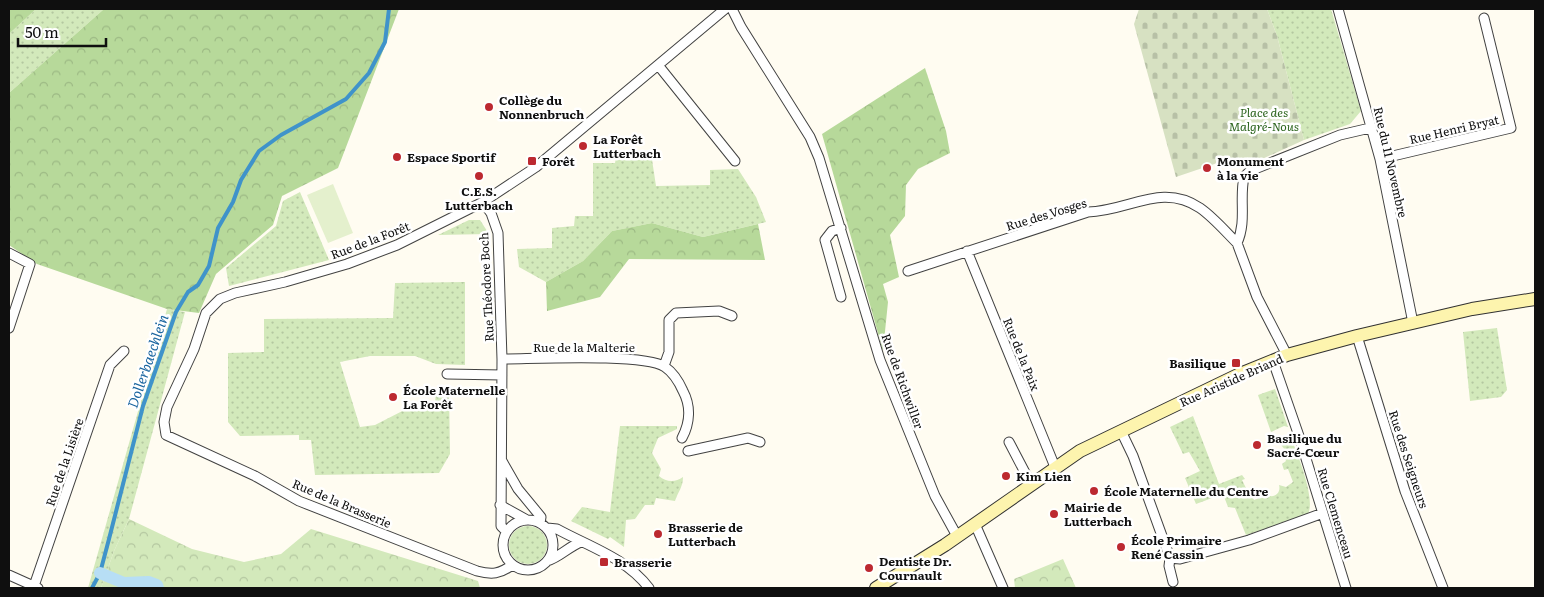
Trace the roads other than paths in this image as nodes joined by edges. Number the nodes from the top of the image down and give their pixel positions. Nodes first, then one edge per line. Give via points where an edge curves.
1 (725, 9) edge
2 (732, 9) edge
3 (1338, 9) edge
4 (1484, 18) dead end
5 (658, 65) junction
6 (1370, 128) junction
7 (1380, 159) junction
8 (735, 161) dead end
9 (483, 202) junction
10 (841, 228) junction
11 (1237, 242) junction
12 (967, 251) junction
13 (9, 253) edge
14 (908, 271) dead end
15 (840, 297) dead end
16 (1535, 299) edge
17 (732, 316) dead end
18 (1413, 322) junction
19 (9, 328) edge
20 (1356, 336) junction
21 (124, 351) dead end
22 (1287, 355) junction
23 (502, 359) junction
24 (1273, 361) junction
25 (664, 366) junction
26 (447, 374) dead end
27 (502, 375) junction
28 (1121, 431) junction
29 (166, 435) joint
30 (682, 438) dead end
31 (760, 442) dead end
32 (1009, 442) dead end
33 (688, 451) dead end
34 (502, 461) junction
35 (1055, 467) junction
36 (1030, 484) junction
37 (500, 505) junction
38 (1323, 513) junction
39 (527, 520) junction
40 (975, 524) junction
41 (543, 525) junction
42 (506, 530) junction
43 (957, 536) junction
44 (581, 542) junction
45 (1170, 558) junction
46 (547, 561) junction
47 (512, 565) junction
48 (9, 575) edge
49 (1173, 582) dead end
50 (36, 587) edge
51 (649, 588) edge
52 (876, 588) edge
53 (1003, 588) edge
54 (1346, 588) edge
55 (1443, 588) edge

1 - 5 street, Rue de la Forêt
2 - 10 street, Rue de Richwiller via 810,137
3 - 6 street, Rue du 11 Novembre
4 - 7 street, Rue Henri Bryat via 1511,128
5 - 8 street
5 - 9 street, Rue de la Forêt via 536,167
6 - 7 street, Rue du 11 Novembre
6 - 11 street via 1340,135 1250,171 1244,177 1244,216
7 - 18 street, Rue du 11 Novembre
9 - 23 street, Rue Théodore Boch via 498,233
9 - 29 street, Rue de la Forêt via 397,246 347,264 220,299 206,313 194,349 167,407
10 - 15 street via 832,231 826,240
10 - 43 street, Rue de Richwiller via 880,360 935,496
11 - 12 street, Rue des Vosges via 1200,208 1165,195 1104,212 1088,212
11 - 22 street via 1257,297
12 - 14 street, Rue des Vosges
12 - 35 street, Rue de la Paix
13 - 19 street via 30,264
16 - 18 main road, Rue Aristide Briand
17 - 25 street via 719,311 676,313 669,320 669,352
18 - 20 main road, Rue Aristide Briand
20 - 22 main road, Rue Aristide Briand
20 - 55 street, Rue des Seigneurs via 1405,491
21 - 50 street, Rue de la Lisière via 110,365
22 - 24 main road, Rue Aristide Briand
23 - 25 street, Rue de la Malterie via 638,359
23 - 27 street, Rue Théodore Boch
24 - 28 main road, Rue Aristide Briand
24 - 38 street, Rue Clemenceau
25 - 30 street via 678,380 688,401 688,423
26 - 27 street
27 - 34 street, Rue Théodore Boch
28 - 35 main road, Rue Aristide Briand
28 - 45 street
29 - 47 street, Rue de la Brasserie via 255,476 299,501 477,571 503,572
31 - 33 street via 748,438
32 - 36 street
34 - 37 street, Rue Théodore Boch
34 - 41 street, Rue Théodore Boch via 518,489 541,517
35 - 36 main road, Rue Aristide Briand
36 - 40 main road, Rue Aristide Briand
37 - 39 street
37 - 42 street, Rue Théodore Boch via 501,526
38 - 45 street via 1249,540 1180,559
38 - 54 street, Rue Clemenceau
39 - 41 street
39 - 42 street
40 - 43 main road, Rue Aristide Briand
40 - 53 street
41 - 44 street
41 - 46 street via 553,541
42 - 47 street via 502,545
43 - 52 main road, Rue Aristide Briand
44 - 46 street
44 - 51 street via 622,562
45 - 49 street
46 - 47 street via 534,570
48 - 50 street

